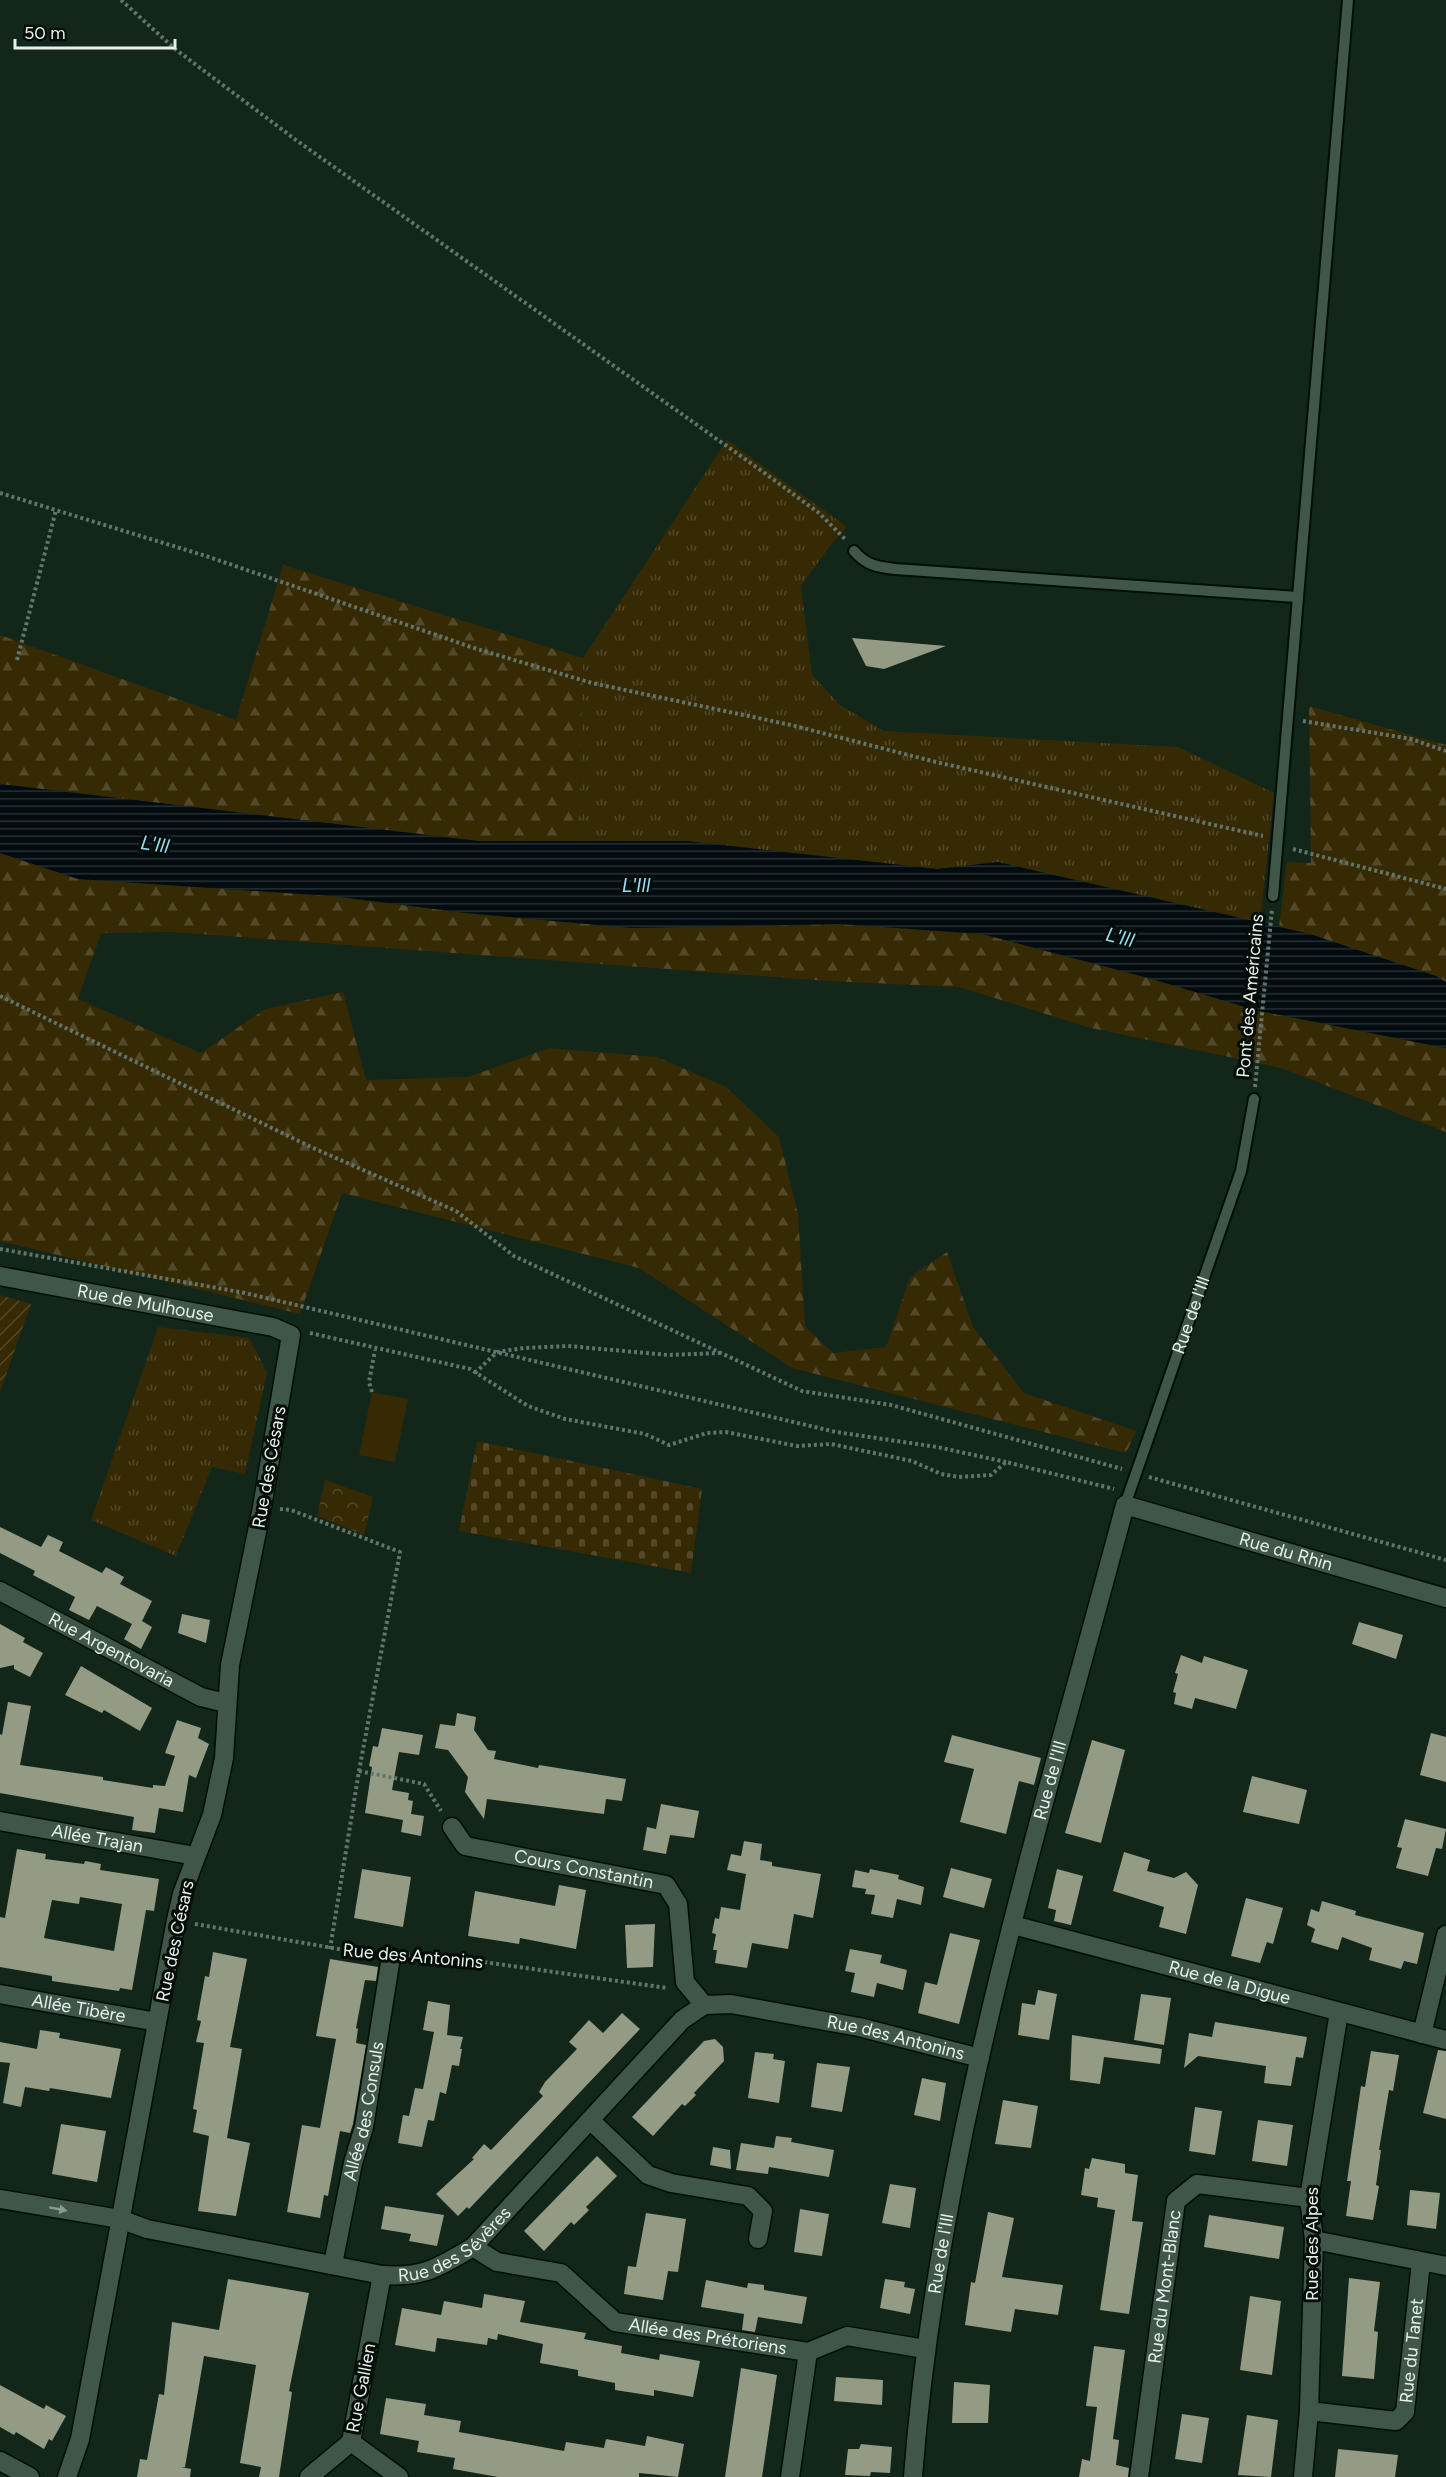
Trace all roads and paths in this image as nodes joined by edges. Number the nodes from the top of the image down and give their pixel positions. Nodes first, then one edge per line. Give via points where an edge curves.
1 (121, 0) edge
2 (1348, 0) edge
3 (0, 493) edge
4 (56, 510) junction
5 (854, 551) joint
6 (1297, 597) junction
7 (17, 660) dead end
8 (1287, 719) junction
9 (1446, 751) edge
10 (1277, 842) junction
11 (1446, 889) edge
12 (1273, 896) joint
13 (0, 996) edge
14 (1254, 1099) joint
15 (0, 1249) edge
16 (0, 1276) edge
17 (291, 1335) junction
18 (375, 1350) junction
19 (497, 1352) junction
20 (720, 1353) junction
21 (476, 1373) junction
22 (372, 1392) dead end
23 (1005, 1462) junction
24 (1135, 1473) junction
25 (1127, 1499) junction
26 (262, 1507) junction
27 (1446, 1560) edge
28 (0, 1592) edge
29 (1446, 1598) edge
30 (226, 1703) junction
31 (359, 1771) junction
32 (0, 1821) edge
33 (452, 1827) joint
34 (195, 1856) junction
35 (176, 1920) junction
36 (1013, 1925) junction
37 (1446, 1935) edge
38 (330, 1949) junction
39 (391, 1957) junction
40 (685, 1982) junction
41 (0, 1994) edge
42 (704, 2005) junction
43 (1340, 2012) junction
44 (157, 2022) junction
45 (1422, 2034) junction
46 (1446, 2040) edge
47 (980, 2058) junction
48 (590, 2120) junction
49 (1309, 2198) junction
50 (0, 2199) edge
51 (120, 2219) junction
52 (758, 2239) dead end
53 (1314, 2240) junction
54 (473, 2247) junction
55 (1421, 2262) junction
56 (333, 2264) junction
57 (1446, 2266) edge
58 (382, 2275) junction
59 (925, 2349) junction
60 (808, 2352) junction
61 (1309, 2411) junction
62 (351, 2442) junction
63 (0, 2461) edge
64 (30, 2477) edge
65 (67, 2477) edge
66 (309, 2477) edge
67 (399, 2477) edge
68 (790, 2477) edge
69 (913, 2477) edge
70 (1139, 2477) edge
71 (1303, 2477) edge

1 - 5 path via 175,50 296,140 819,513
2 - 6 lane
3 - 4 path
4 - 7 path
4 - 10 path via 592,683 790,725
5 - 6 lane via 869,564 895,569
6 - 8 lane
8 - 9 path via 1372,731
8 - 10 lane
10 - 11 path
10 - 12 lane
12 - 14 path, Pont des Américains
13 - 20 path via 311,1147 456,1211 514,1256
14 - 24 lane, Rue de l'Ill via 1241,1171
15 - 19 path via 245,1293
16 - 17 street, Rue de Mulhouse via 273,1327
17 - 18 path via 334,1337
17 - 26 street, Rue des Césars
18 - 21 path
18 - 22 path via 369,1382
19 - 20 path via 568,1346 668,1355
19 - 21 path
19 - 23 path via 836,1432
20 - 24 path via 802,1391 891,1406
21 - 23 path via 528,1406 565,1419 645,1434 669,1445 726,1432 797,1446 831,1444 912,1461 959,1477 991,1475
23 - 25 path
24 - 25 lane, Rue de l'Ill
24 - 27 path
25 - 29 street, Rue du Rhin
25 - 36 street, Rue de l'Ill
26 - 30 street, Rue des Césars
26 - 31 path via 291,1510 400,1552
28 - 30 street, Rue Argentovaria via 201,1697
30 - 34 street, Rue des Césars via 224,1758 212,1815
31 - 33 path via 424,1784
31 - 38 path
32 - 34 street, Allée Trajan
33 - 40 street, Cours Constantin via 465,1846 666,1885 678,1904
34 - 35 street, Rue des Césars
35 - 38 path, Rue des Antonins
35 - 44 street, Rue des Césars
36 - 43 street, Rue de la Digue
36 - 47 street, Rue de l'Ill
37 - 45 street
38 - 39 path, Rue des Antonins
39 - 40 path, Rue des Antonins via 420,1953 664,1989
39 - 56 street, Allée des Consuls via 364,2127
40 - 42 street
41 - 44 street, Allée Tibère
42 - 47 street, Rue des Antonins via 731,2004 847,2025
42 - 48 street, Rue des Sévères via 682,2020
43 - 45 street, Rue de la Digue
43 - 49 street, Rue des Alpes
44 - 51 street, Rue des Césars
45 - 46 street, Rue de la Digue
47 - 59 street, Rue de l'Ill via 956,2168
48 - 52 street via 648,2175 671,2183 748,2196 763,2211
48 - 54 street, Rue des Sévères
49 - 53 street, Rue des Alpes
49 - 70 street, Rue du Mont-Blanc via 1197,2184 1176,2201
50 -> 51 street, Rue des Sévères
51 - 56 street, Rue des Sévères via 147,2229
51 - 65 street, Rue des Césars via 80,2439
53 - 55 street
53 - 61 street, Rue des Alpes
54 - 58 street, Rue des Sévères via 436,2269 410,2277
54 - 60 street, Allée des Prétoriens via 497,2262 561,2273 615,2322
55 - 57 street
55 - 61 street, Rue du Tanet via 1405,2412 1396,2421
56 - 58 street, Rue des Sévères
58 - 62 street, Rue Gallien
59 - 60 street, Allée des Prétoriens via 846,2336
59 - 69 street, Rue de l'Ill
60 - 68 street
61 - 71 street, Rue des Alpes
62 - 66 street
62 - 67 street, Rue Gallien
63 - 64 street

